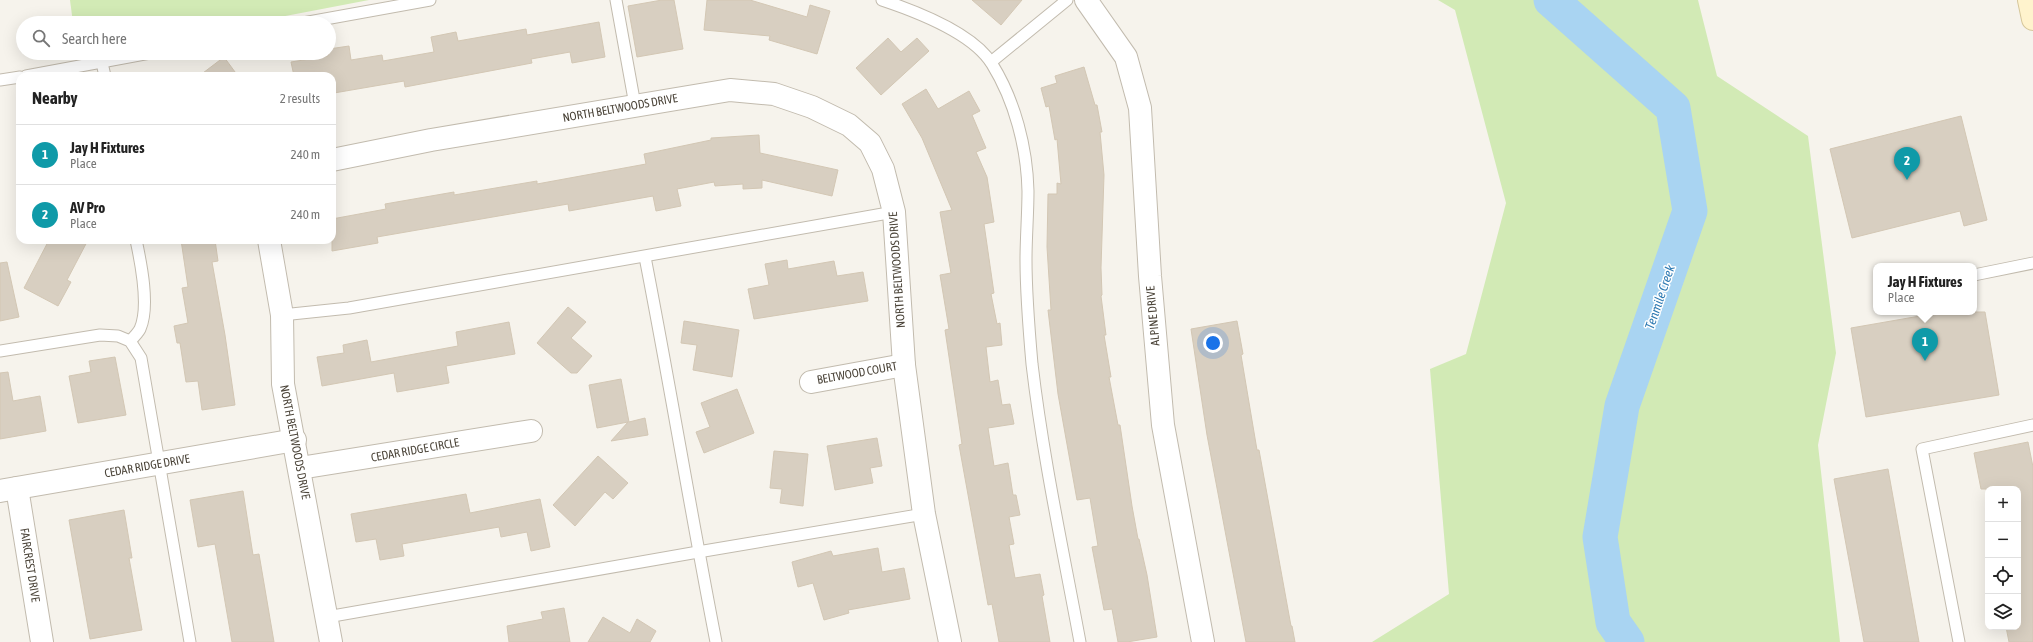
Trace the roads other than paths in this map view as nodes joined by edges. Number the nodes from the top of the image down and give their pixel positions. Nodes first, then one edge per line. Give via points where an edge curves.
1 (430, 0) edge
2 (616, 0) edge
3 (882, 0) edge
4 (1067, 0) edge
5 (1086, 0) edge
6 (2030, 0) edge
7 (336, 17) edge
8 (2033, 19) edge
9 (116, 60) edge
10 (991, 62) junction
11 (102, 63) junction
12 (49, 72) edge
13 (104, 72) edge
14 (16, 78) edge
15 (0, 80) edge
16 (635, 105) junction
17 (336, 159) edge
18 (894, 212) junction
19 (137, 244) edge
20 (270, 244) edge
21 (645, 256) junction
22 (2033, 263) edge
23 (1977, 274) edge
24 (282, 315) junction
25 (130, 341) junction
26 (0, 351) edge
27 (904, 365) junction
28 (811, 382) dead end
29 (2033, 425) edge
30 (531, 431) dead end
31 (295, 440) junction
32 (159, 464) junction
33 (300, 468) junction
34 (9, 490) edge
35 (924, 514) junction
36 (698, 552) junction
37 (327, 617) junction
38 (42, 642) edge
39 (190, 642) edge
40 (331, 642) edge
41 (716, 642) edge
42 (950, 642) edge
43 (1080, 642) edge
44 (1203, 642) edge
45 (1959, 642) edge

1 - 7 lane
2 - 16 lane
3 - 10 lane via 939,22 970,42
4 - 10 lane
5 - 44 street, ALPINE DRIVE via 1126,57 1140,108 1150,276 1163,425
6 - 8 main road
9 - 11 lane
10 - 43 lane via 1004,84 1017,121 1024,152 1028,191 1028,330 1045,453
11 - 12 lane
11 - 13 lane
14 - 15 lane
16 - 17 street, NORTH BELTWOODS DRIVE
16 - 18 street, NORTH BELTWOODS DRIVE via 730,90 774,94 812,107 849,125 870,143 883,169
18 - 21 lane
18 - 27 street, NORTH BELTWOODS DRIVE
19 - 25 lane via 144,303 140,330
20 - 24 street, NORTH BELTWOODS DRIVE
21 - 24 lane via 349,308
21 - 36 lane via 671,388
22 - 23 lane
24 - 31 street, NORTH BELTWOODS DRIVE via 283,384
25 - 26 lane via 118,336 100,335
25 - 32 lane via 141,358
27 - 28 street, BELTWOOD COURT
27 - 35 street, NORTH BELTWOODS DRIVE
29 - 45 lane via 1922,449
30 - 33 street, CEDAR RIDGE CIRCLE
31 - 32 street, CEDAR RIDGE DRIVE
31 - 33 street, NORTH BELTWOODS DRIVE
32 - 34 street, CEDAR RIDGE DRIVE
32 - 39 lane
33 - 37 street, NORTH BELTWOODS DRIVE
34 - 38 street, FAIRCREST DRIVE
35 - 36 lane
35 - 42 street, NORTH BELTWOODS DRIVE
36 - 37 lane
36 - 41 lane
37 - 40 street, NORTH BELTWOODS DRIVE

